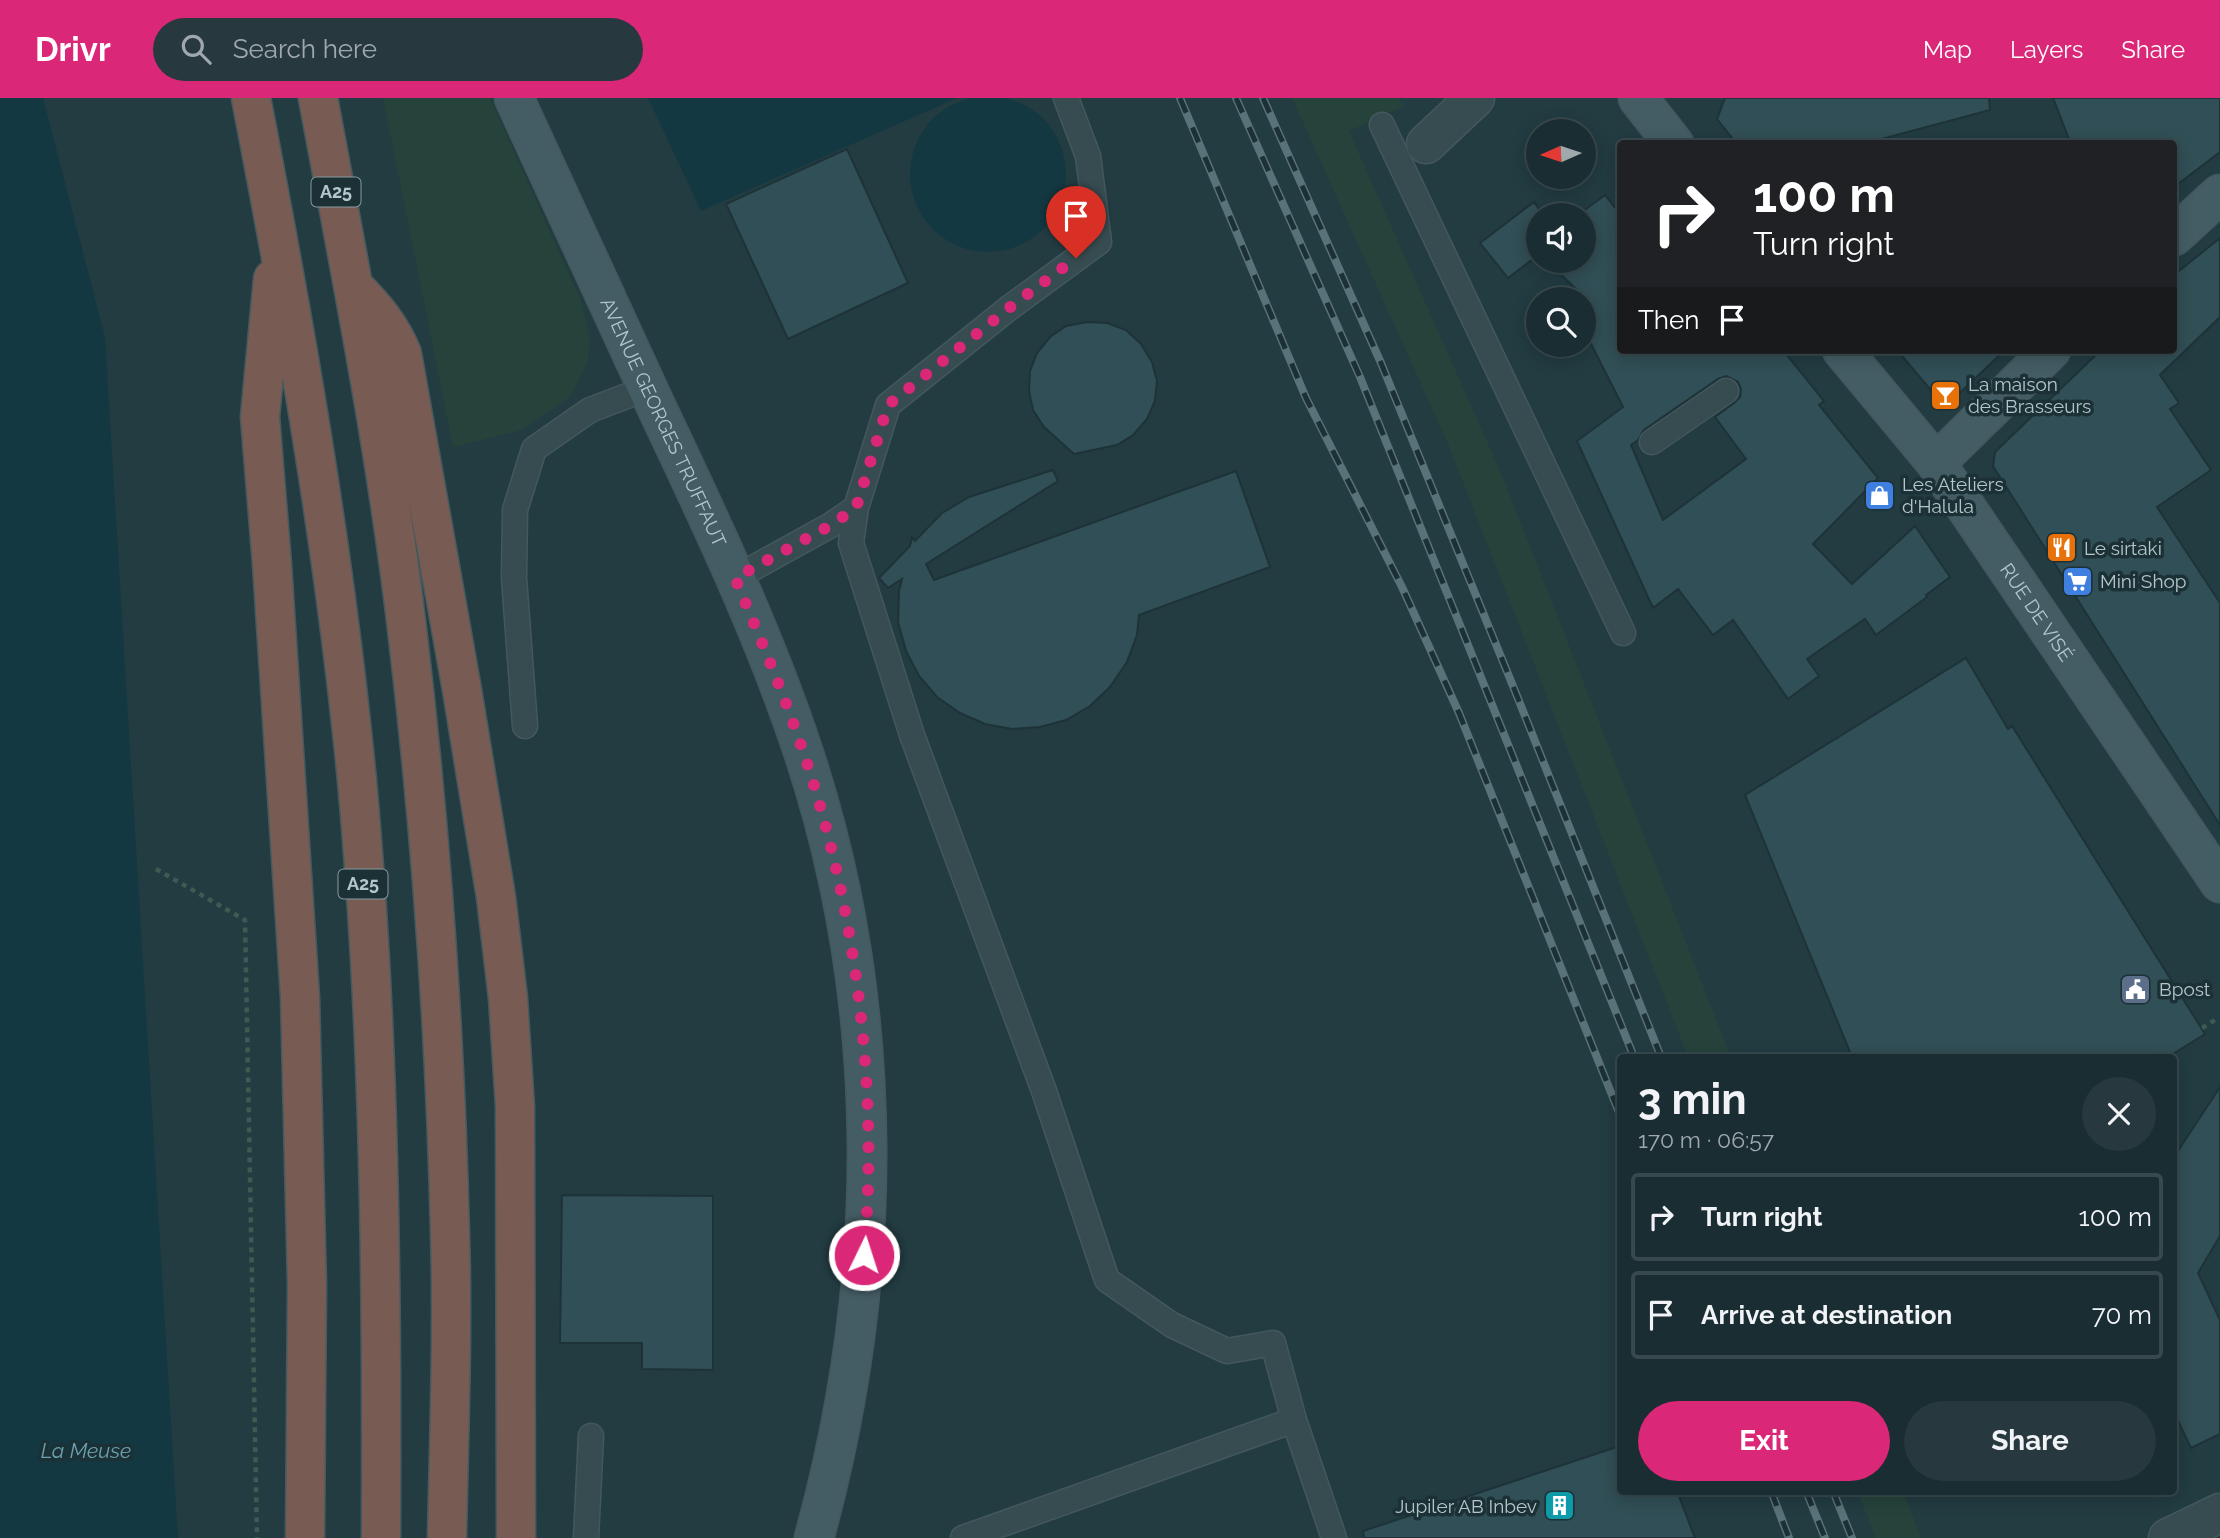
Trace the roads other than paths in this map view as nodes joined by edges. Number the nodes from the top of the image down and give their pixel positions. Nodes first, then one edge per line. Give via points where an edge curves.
1 (251, 98) edge
2 (318, 98) edge
3 (514, 98) edge
4 (1066, 98) edge
5 (1475, 98) edge
6 (1638, 98) edge
7 (1381, 125) dead end
8 (1671, 140) edge
9 (1426, 144) dead end
10 (2220, 194) edge
11 (2177, 233) edge
12 (278, 236) junction
13 (354, 287) junction
14 (1845, 354) edge
15 (2047, 354) edge
16 (648, 388) junction
17 (1726, 391) dead end
18 (1652, 442) dead end
19 (1936, 463) junction
20 (856, 508) junction
21 (735, 578) junction
22 (1623, 633) dead end
23 (525, 726) dead end
24 (2220, 883) edge
25 (1294, 1420) junction
26 (591, 1436) dead end
27 (2220, 1513) edge
28 (305, 1538) edge
29 (381, 1538) edge
30 (447, 1538) edge
31 (516, 1538) edge
32 (586, 1538) edge
33 (814, 1538) edge
34 (963, 1538) edge
35 (1334, 1538) edge
36 (2168, 1538) edge

1 - 12 highway, A25
2 - 13 highway, A25
3 - 16 street, AVENUE GEORGES TRUFFAUT
4 - 20 lane via 1088,156 1099,242 888,405
5 - 9 street
6 - 8 street
7 - 22 lane
10 - 11 street
12 - 28 highway, A25 via 260,417 300,997 307,1285
12 - 29 highway, A25 via 312,432 357,783 381,1223
13 - 30 highway, A25 via 383,450 407,628 436,928 450,1234
13 - 31 highway via 395,336 402,354 496,897 515,1107
14 - 19 street, RUE DE VISÉ
15 - 19 street
16 - 21 street, AVENUE GEORGES TRUFFAUT
16 - 23 lane via 590,410 534,449 515,510 514,578
17 - 18 lane
19 - 24 street, RUE DE VISÉ
20 - 21 lane
20 - 25 lane via 851,543 912,735 1044,1091 1107,1280 1172,1325 1227,1351 1273,1343
21 - 33 street, AVENUE GEORGES TRUFFAUT via 799,740 825,831 859,1000 868,1156 866,1233 840,1429
25 - 34 lane
25 - 35 lane
26 - 32 lane
27 - 36 street

